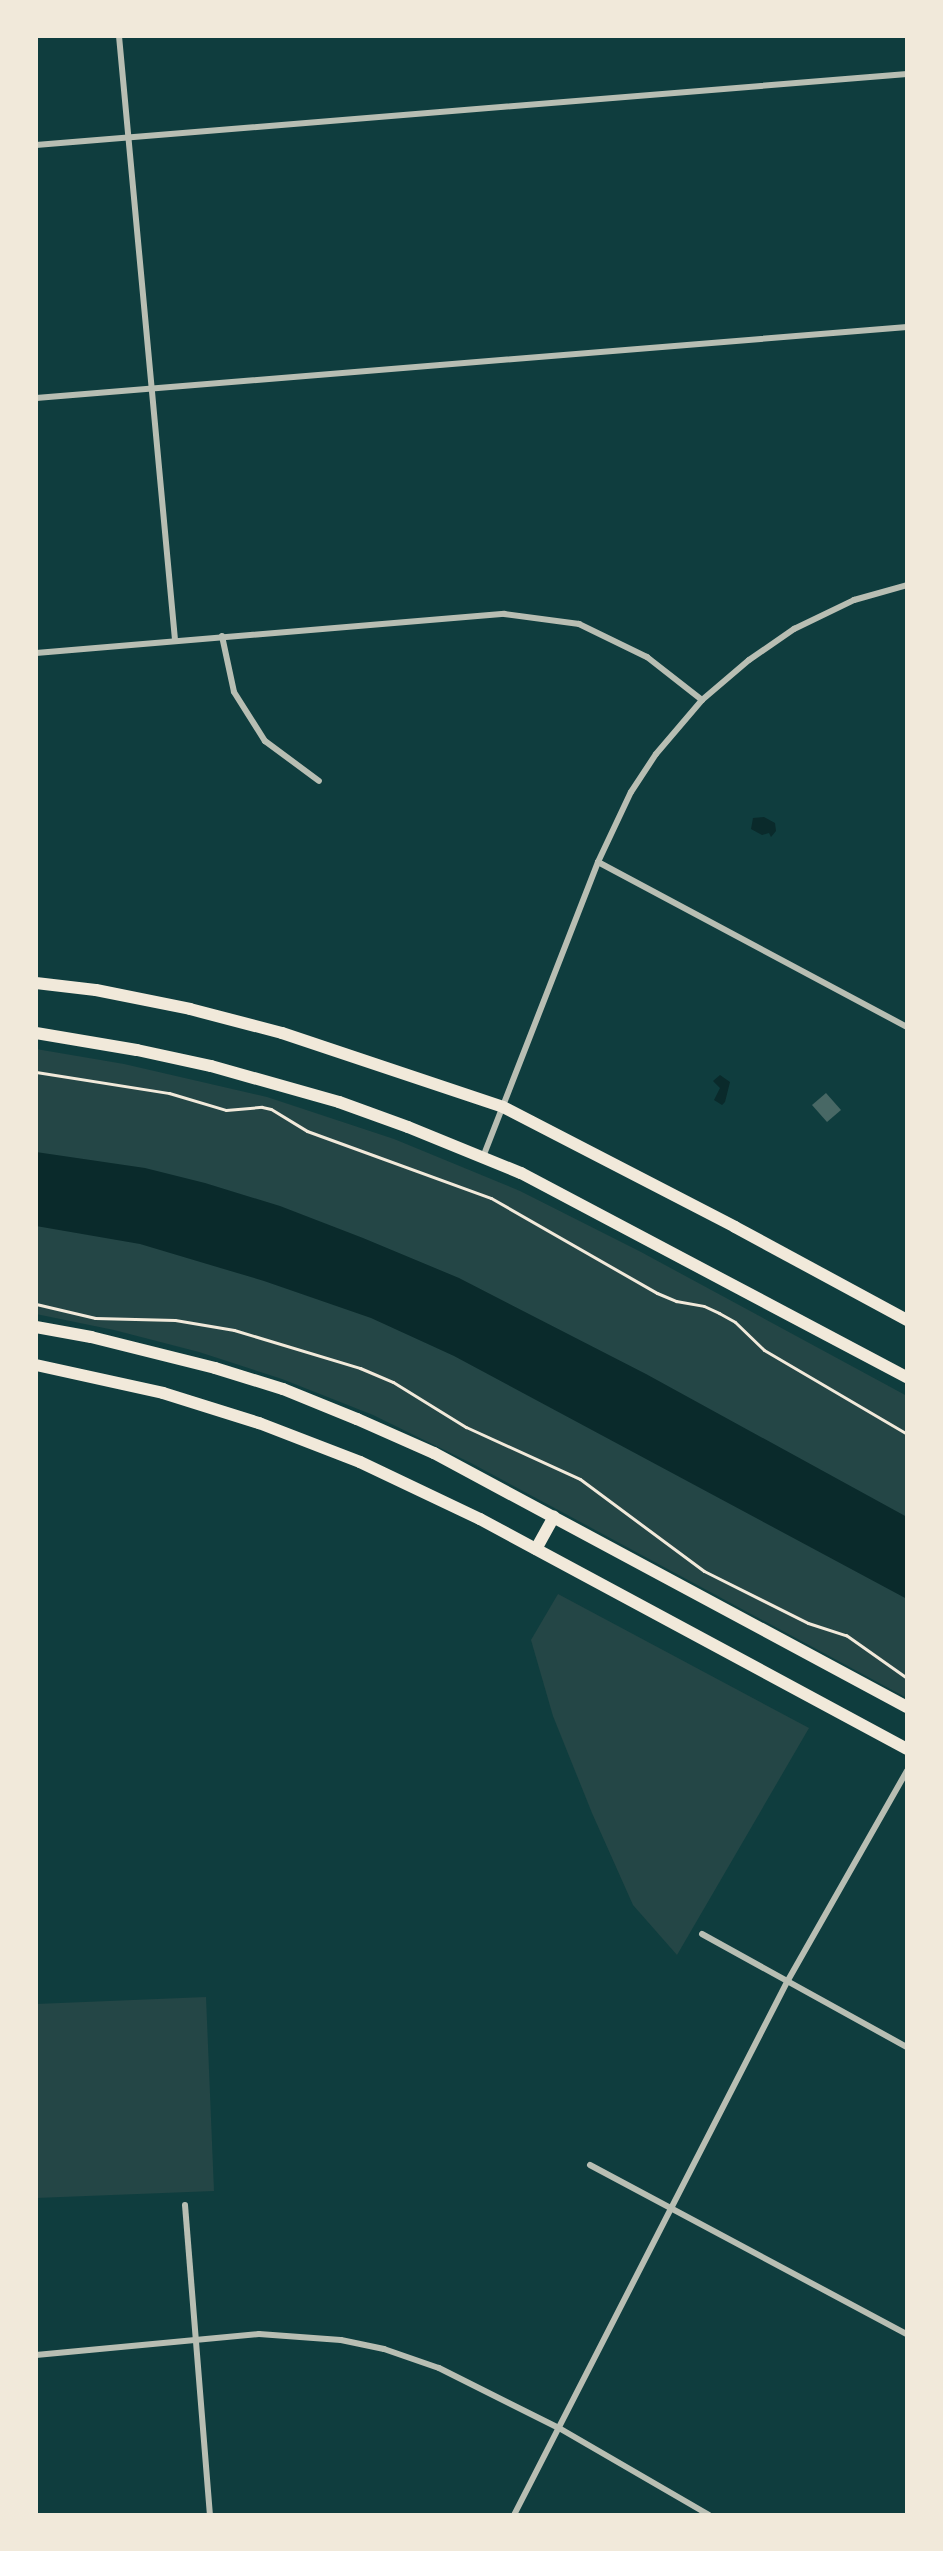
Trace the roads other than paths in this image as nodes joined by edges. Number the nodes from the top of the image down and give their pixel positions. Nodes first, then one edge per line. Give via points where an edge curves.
1 (119, 36) edge
2 (907, 74) edge
3 (128, 138) junction
4 (36, 145) edge
5 (907, 327) edge
6 (152, 388) junction
7 (36, 398) edge
8 (907, 585) edge
9 (222, 636) junction
10 (175, 640) junction
11 (36, 652) edge
12 (702, 700) junction
13 (319, 781) dead end
14 (598, 862) junction
15 (36, 983) edge
16 (906, 1024) edge
17 (36, 1033) edge
18 (503, 1107) junction
19 (482, 1158) junction
20 (907, 1320) edge
21 (36, 1328) edge
22 (36, 1365) edge
23 (906, 1374) edge
24 (554, 1517) junction
25 (536, 1549) junction
26 (907, 1707) edge
27 (907, 1749) edge
28 (907, 1771) edge
29 (702, 1934) dead end
30 (787, 1982) junction
31 (907, 2047) edge
32 (590, 2165) dead end
33 (185, 2205) dead end
34 (671, 2206) junction
35 (907, 2334) edge
36 (195, 2338) junction
37 (36, 2355) edge
38 (559, 2428) junction
39 (210, 2515) edge
40 (514, 2515) edge
41 (709, 2515) edge

1 - 3 street
2 - 3 street
3 - 4 street
3 - 6 street
5 - 6 street
6 - 7 street
6 - 10 street
8 - 12 street via 854,600 794,629
9 - 10 street
9 - 12 street via 504,614 579,624 647,657
9 - 13 street via 234,692 265,741
10 - 11 street
12 - 14 street via 656,754 631,792
14 - 16 street
14 - 18 street
15 - 18 main road via 117,994 282,1033
17 - 19 main road via 211,1066 339,1102
18 - 19 street
18 - 20 main road
19 - 23 main road via 531,1179
21 - 24 main road via 158,1354 283,1389 434,1453
22 - 25 main road via 163,1393 259,1423 360,1462
24 - 25 main road
24 - 26 main road
25 - 27 main road
28 - 30 street
29 - 30 street
30 - 31 street
30 - 34 street
32 - 34 street
33 - 36 street
34 - 35 street
34 - 38 street
36 - 37 street
36 - 38 street via 305,2336 384,2349 439,2368
36 - 39 street
38 - 40 street
38 - 41 street

